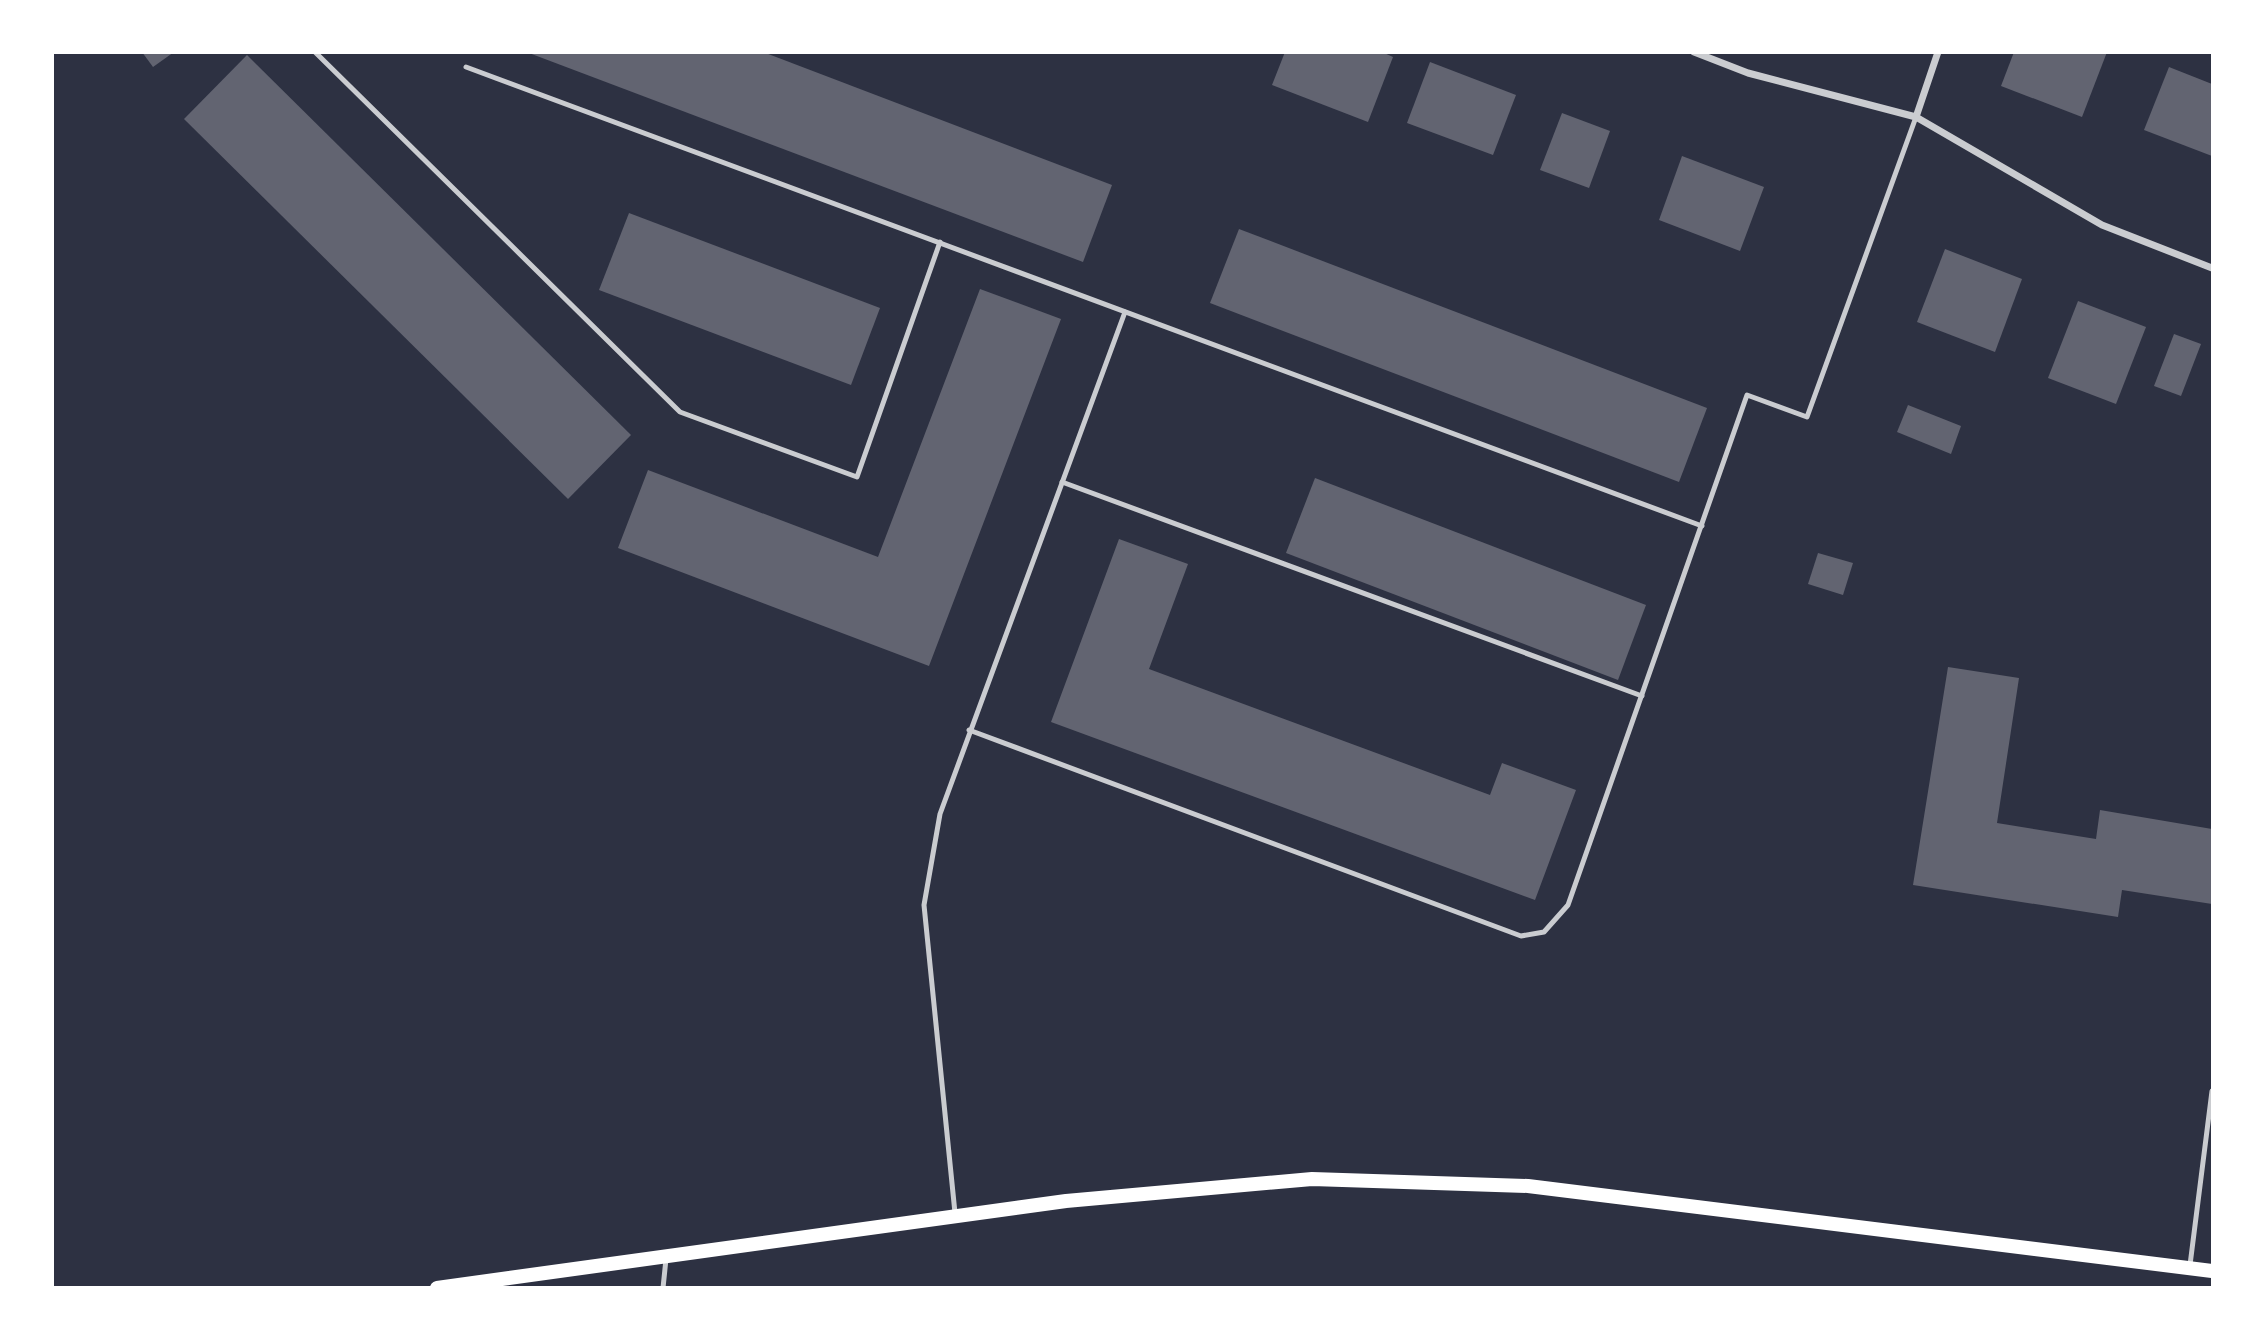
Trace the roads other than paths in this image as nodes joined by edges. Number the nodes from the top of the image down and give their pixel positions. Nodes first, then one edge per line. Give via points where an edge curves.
1 (315, 52) edge
2 (1694, 52) edge
3 (1938, 52) edge
4 (467, 67) dead end
5 (1916, 117) junction
6 (940, 242) junction
7 (2213, 268) edge
8 (1125, 312) junction
9 (1062, 482) junction
10 (1702, 526) junction
11 (1642, 696) junction
12 (969, 730) junction
13 (2213, 1091) edge
14 (955, 1216) junction
15 (667, 1256) junction
16 (2190, 1268) junction
17 (2213, 1271) edge
18 (437, 1287) edge
19 (663, 1287) edge

1 - 6 lane via 680,412 857,477
2 - 5 street via 1748,73
3 - 5 street
4 - 6 lane
5 - 7 street via 2102,226
5 - 10 lane via 1807,417 1747,395
6 - 8 lane
8 - 9 lane
8 - 10 lane
9 - 11 lane
9 - 12 lane
10 - 11 lane
11 - 12 lane via 1569,905 1544,932 1521,936
12 - 14 lane via 940,814 924,905
13 - 16 lane
14 - 15 main road
14 - 16 main road via 1312,1179 1528,1185
15 - 18 main road
15 - 19 lane
16 - 17 main road

